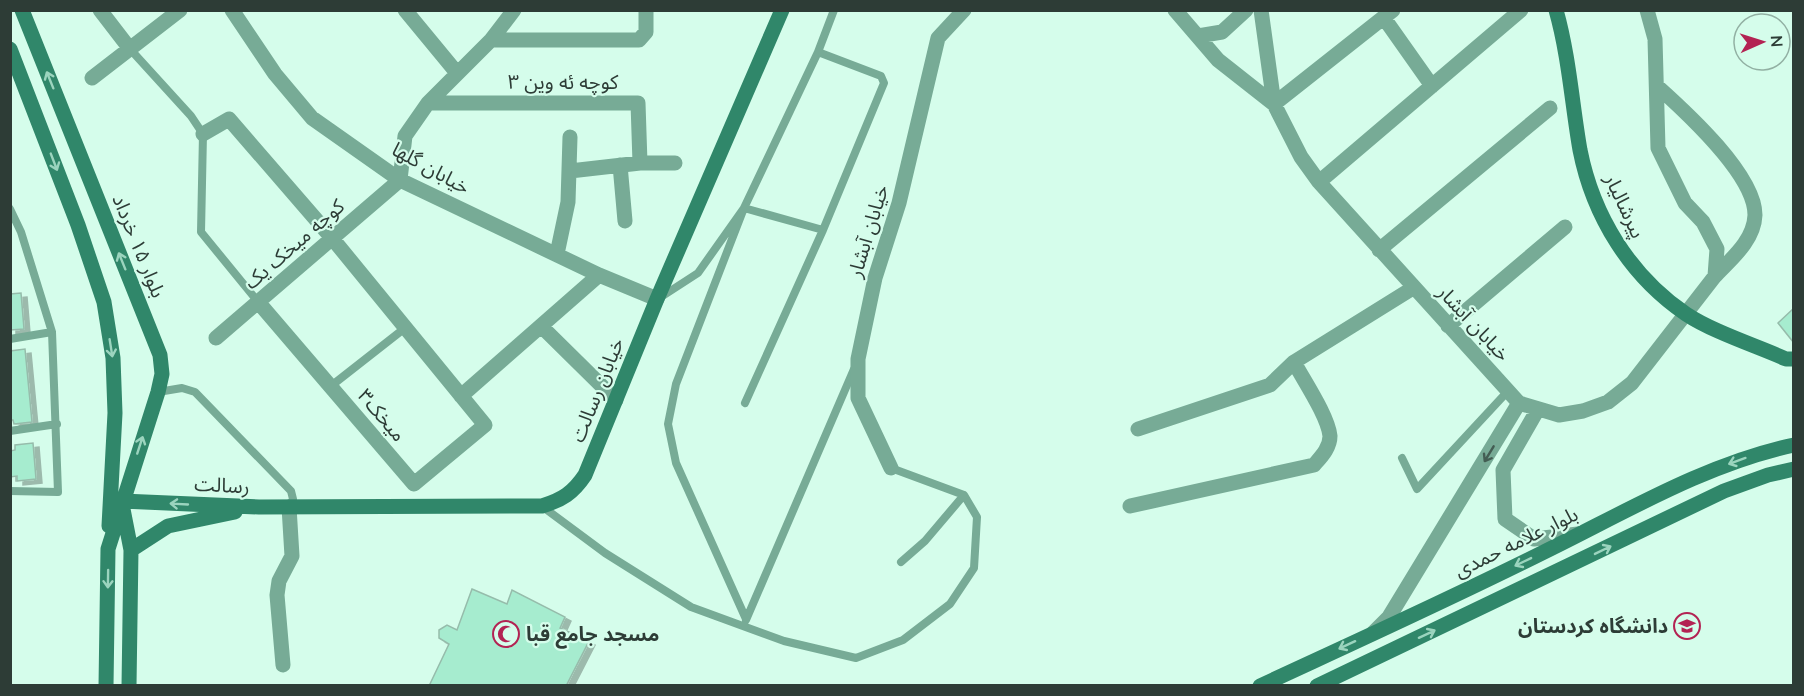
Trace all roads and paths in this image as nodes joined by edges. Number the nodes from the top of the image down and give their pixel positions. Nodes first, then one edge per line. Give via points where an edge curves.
1 (22, 10) edge
2 (100, 10) edge
3 (180, 10) edge
4 (232, 10) edge
5 (405, 10) edge
6 (514, 10) edge
7 (646, 10) edge
8 (782, 10) edge
9 (834, 10) edge
10 (964, 10) edge
11 (1174, 10) edge
12 (1246, 10) edge
13 (1261, 10) edge
14 (1521, 10) edge
15 (1556, 10) edge
16 (1647, 10) edge
17 (1388, 14) edge
18 (1198, 36) junction
19 (491, 40) junction
20 (10, 49) edge
21 (130, 49) junction
22 (818, 52) junction
23 (457, 73) junction
24 (92, 78) dead end
25 (1432, 86) junction
26 (1658, 87) junction
27 (428, 103) junction
28 (1274, 104) junction
29 (1550, 108) dead end
30 (203, 134) junction
31 (570, 137) dead end
32 (640, 163) junction
33 (675, 163) dead end
34 (620, 165) junction
35 (570, 171) junction
36 (400, 180) junction
37 (1319, 182) junction
38 (744, 208) junction
39 (10, 209) edge
40 (625, 222) dead end
41 (1565, 227) dead end
42 (823, 230) junction
43 (332, 238) junction
44 (1380, 250) junction
45 (556, 254) junction
46 (599, 275) junction
47 (1715, 276) junction
48 (1413, 288) junction
49 (657, 299) junction
50 (259, 303) junction
51 (1687, 315) junction
52 (541, 326) junction
53 (1448, 326) junction
54 (405, 328) junction
55 (52, 332) junction
56 (216, 338) dead end
57 (10, 339) edge
58 (858, 359) junction
59 (1794, 359) edge
60 (1294, 362) junction
61 (330, 386) junction
62 (158, 392) junction
63 (1508, 392) junction
64 (461, 396) junction
65 (616, 400) junction
66 (745, 403) dead end
67 (1519, 404) junction
68 (1538, 409) junction
69 (57, 424) junction
70 (1138, 429) dead end
71 (10, 431) edge
72 (1794, 445) edge
73 (1402, 458) dead end
74 (891, 468) joint
75 (1794, 469) edge
76 (10, 491) edge
77 (964, 495) junction
78 (122, 501) junction
79 (542, 506) junction
80 (1130, 506) dead end
81 (259, 507) junction
82 (290, 507) junction
83 (1581, 534) junction
84 (108, 549) junction
85 (131, 550) junction
86 (901, 562) dead end
87 (745, 623) junction
88 (1372, 634) junction
89 (283, 665) dead end
90 (106, 686) edge
91 (129, 686) edge
92 (1260, 686) edge
93 (1317, 686) edge

62 -> 1 street, بلوار ۱۵ خرداد via 162,374 160,355
2 - 21 street
3 - 21 street
4 - 36 street, خیابان گلها via 275,74 312,118
5 - 23 street
6 - 19 street
7 - 19 street via 646,32 639,40
8 - 49 street, خیابان رسالت
9 - 22 lane
10 - 58 street, خیابان آبشار via 938,38 899,203 875,278
11 - 18 street, خیابان آبشار
12 - 18 street via 1222,32
13 - 28 street, خیابان آبشار
14 - 25 street
15 - 51 street, پیرشالیار via 1581,153 1596,204 1617,246 1646,280
16 - 26 street via 1655,39
17 - 25 street
17 - 28 street
18 - 28 street, خیابان آبشار via 1218,60
19 - 23 street
20 -> 84 street via 104,302 113,358 115,413
21 - 24 street
21 - 30 lane
22 - 38 lane
22 - 42 lane via 881,76 884,83
23 - 27 street
25 - 37 street
26 - 47 street via 1658,148 1685,203 1703,222 1717,249
26 - 47 street via 1687,114 1745,182 1755,215 1746,244
27 - 32 street, کوچه ئه وین ۳ via 638,102
27 - 36 street via 405,136
28 - 37 street, خیابان آبشار via 1301,158
29 - 44 street
30 - 43 street via 229,118
30 - 50 lane via 201,232
31 - 35 street
32 - 33 street
32 - 34 street
34 - 35 street
34 - 40 street
35 - 45 street via 568,202
36 - 43 street, کوچه میخک یک
36 - 45 street, خیابان گلها
37 - 44 street, خیابان آبشار
38 - 42 lane
38 - 49 lane via 698,273
38 - 87 lane via 679,374 668,424 676,464
39 - 55 lane
41 - 53 street
42 - 66 lane
43 - 50 street, کوچه میخک یک
43 - 54 street
44 - 48 street, خیابان آبشار
45 - 46 street, خیابان گلها
46 - 49 street, خیابان گلها
46 - 52 street
47 - 51 street
48 - 53 street, خیابان آبشار
48 - 60 street
49 - 65 street, خیابان رسالت
50 - 56 street, کوچه میخک یک
50 - 61 street, میخک۳
51 - 59 street, پیرشالیار via 1786,359
51 - 68 street via 1632,383 1608,402 1559,415
52 - 64 street
52 - 65 street
53 - 63 street, خیابان آبشار
54 - 61 lane
54 - 64 street
55 - 57 lane
55 - 69 lane
58 - 74 street, خیابان آبشار via 858,398
58 - 87 lane
60 - 70 street via 1270,384
60 - 80 street via 1330,437 1327,450 1314,465
61 - 64 street, میخک۳ via 414,484 485,425
78 -> 62 street, بلوار ۱۵ خرداد
62 - 82 lane via 182,388 195,392 291,491
63 - 67 street, خیابان آبشار
63 - 73 lane via 1417,489
65 - 79 street, خیابان رسالت via 585,475 559,501
67 - 68 street
67 -> 88 street via 1389,617
68 - 83 street via 1503,470 1505,519 1534,539
69 - 71 lane
69 - 76 lane via 58,492
72 -> 83 street, بلوار علامه حمدی via 1715,469
74 - 77 lane
93 -> 75 street via 1724,491
77 - 86 lane via 925,541
77 - 87 lane via 977,517 974,568 950,604 903,640 856,658 784,641
81 -> 78 street, رسالت
78 - 84 street
78 - 85 street
79 - 82 street, خیابان رسالت
79 - 87 lane via 605,553 691,607
81 - 82 street, خیابان رسالت
81 - 85 street, رسالت via 168,526
82 - 89 street via 292,556 279,581 278,595
83 -> 88 street, بلوار علامه حمدی
84 -> 90 street
85 - 91 street
88 -> 92 street, بلوار علامه حمدی

